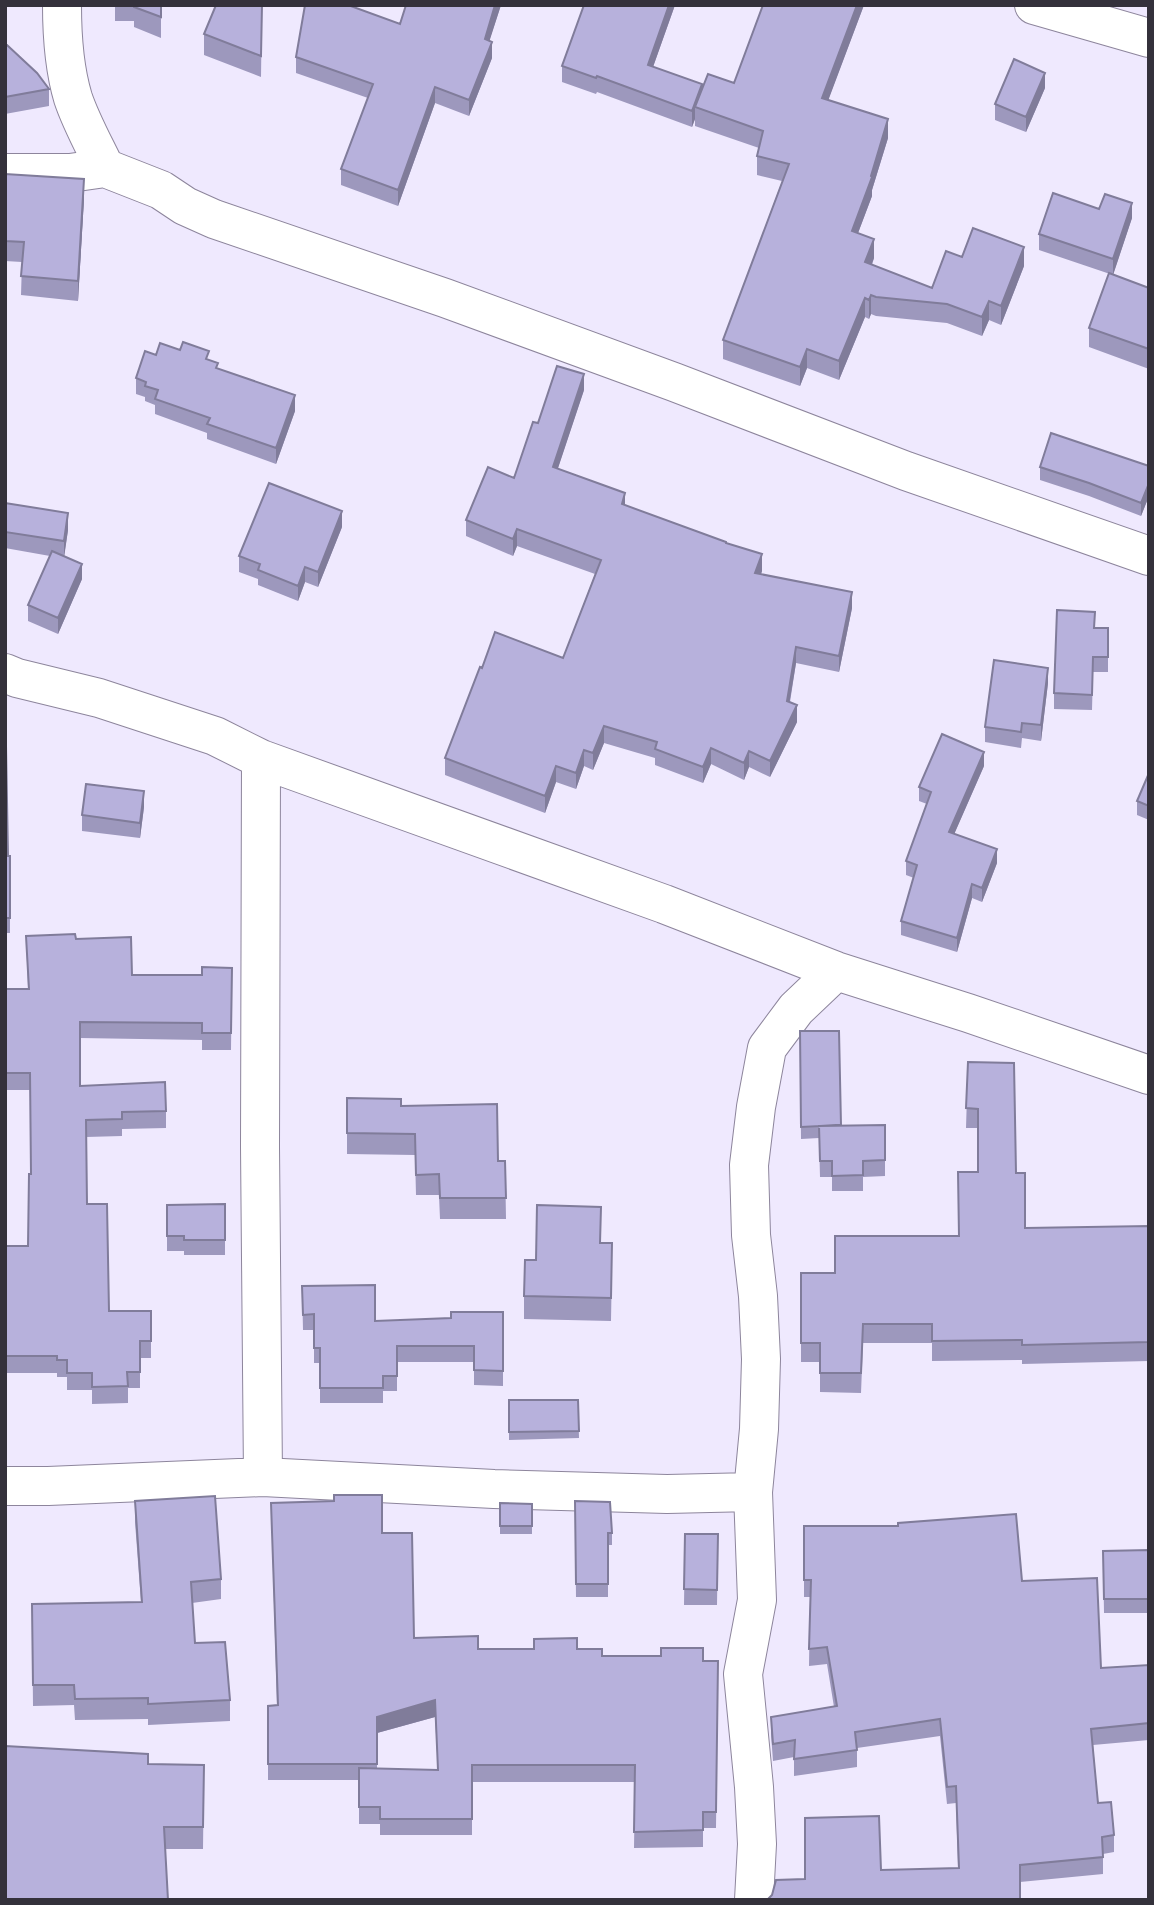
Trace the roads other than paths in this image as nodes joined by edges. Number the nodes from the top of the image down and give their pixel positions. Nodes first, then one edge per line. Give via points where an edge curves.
1 (62, 5) edge
2 (1034, 5) edge
3 (1149, 38) edge
4 (105, 168) junction
5 (5, 173) edge
6 (1149, 556) edge
7 (5, 673) edge
8 (261, 760) junction
9 (835, 971) junction
10 (1149, 1075) edge
11 (263, 1477) junction
12 (5, 1486) edge
13 (753, 1492) junction
14 (754, 1900) edge

1 - 4 street via 62,36 73,99
2 - 3 street
4 - 5 street
4 - 6 street via 161,190 214,219 445,298 906,471
7 - 8 street via 215,736
8 - 9 street via 664,904
8 - 11 street
9 - 10 street
9 - 13 street via 796,1009 767,1048 756,1107 750,1165 751,1234 761,1359
11 - 12 street
11 - 13 street via 521,1490
13 - 14 street via 757,1600 743,1674 755,1798

